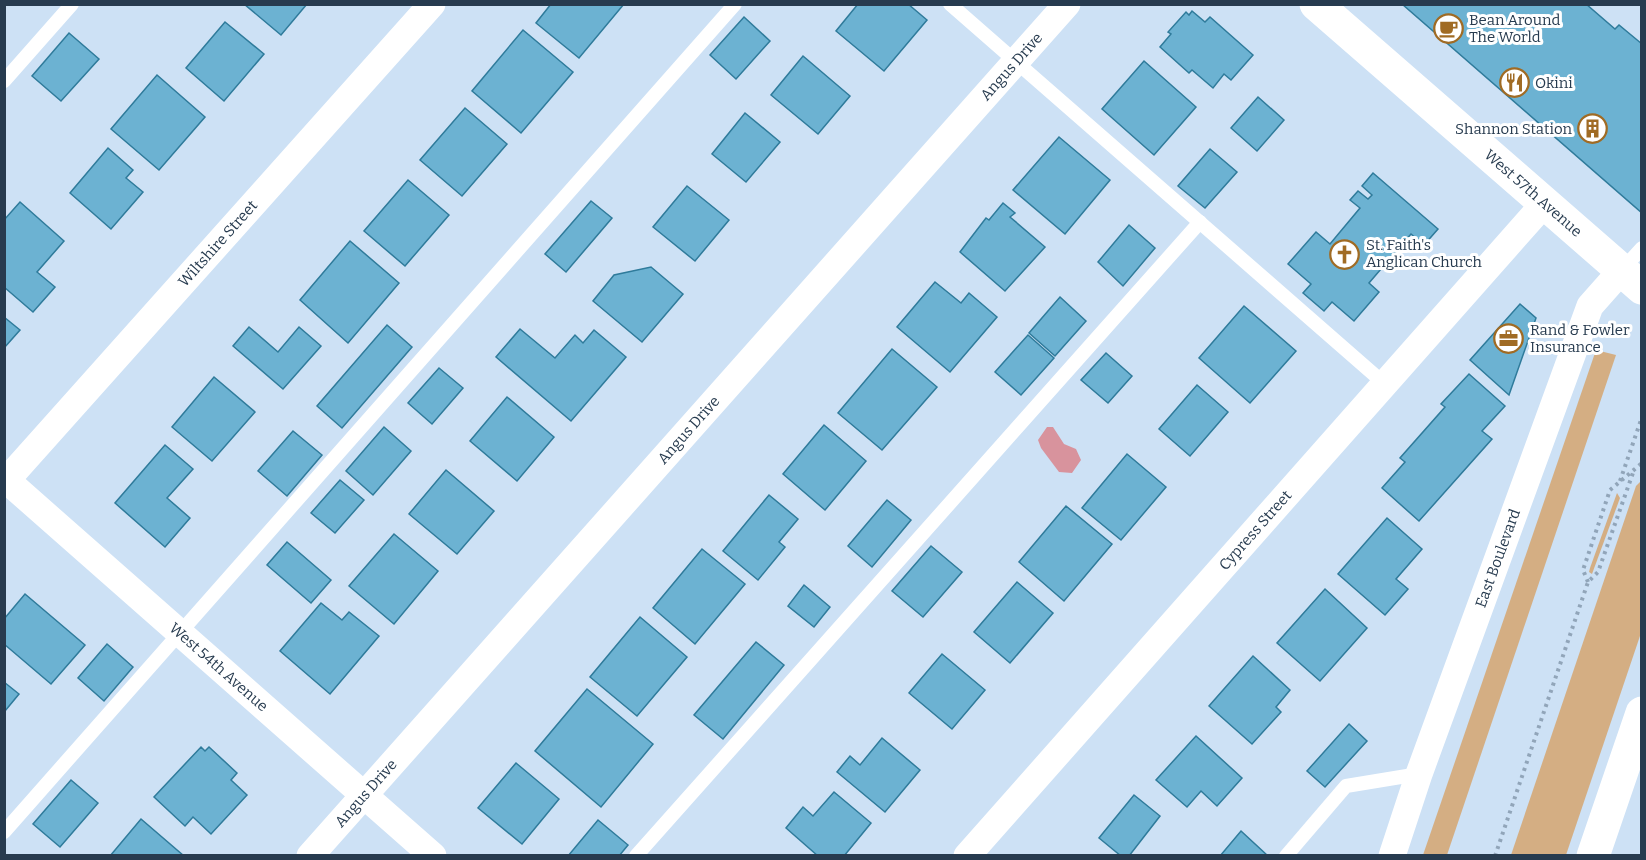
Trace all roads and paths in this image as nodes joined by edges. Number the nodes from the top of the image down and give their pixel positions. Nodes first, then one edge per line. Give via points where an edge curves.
1 (72, 4) edge
2 (432, 4) edge
3 (735, 4) edge
4 (950, 4) edge
5 (1067, 4) edge
6 (1316, 4) edge
7 (1016, 62) junction
8 (4, 81) edge
9 (1543, 205) junction
10 (1200, 222) junction
11 (1635, 269) edge
12 (1386, 385) junction
13 (1641, 417) edge
14 (1641, 463) edge
15 (1634, 470) junction
16 (5, 480) edge
17 (1620, 482) junction
18 (1588, 582) junction
19 (180, 633) junction
20 (1641, 713) edge
21 (1419, 774) junction
22 (364, 796) junction
23 (4, 832) edge
24 (310, 855) edge
25 (433, 855) edge
26 (636, 855) edge
27 (967, 855) edge
28 (1286, 855) edge
29 (1392, 855) edge
30 (1495, 855) edge
31 (1593, 855) edge

1 - 8 lane
2 - 16 street, Wiltshire Street
3 - 19 lane
4 - 7 lane
5 - 7 street, Angus Drive
6 - 9 street, West 57th Avenue
7 - 10 lane
7 - 22 street, Angus Drive
9 - 11 street, West 57th Avenue
9 - 12 street, Cypress Street
10 - 12 lane
10 - 26 lane
11 - 21 street, East Boulevard via 1590,306
12 - 27 street, Cypress Street
13 - 17 path
14 - 15 path
15 - 17 path
15 - 18 path via 1598,572
16 - 19 street, West 54th Avenue
17 - 18 path via 1610,490 1584,570
18 - 30 path
19 - 22 street, West 54th Avenue
19 - 23 lane
20 - 31 street
21 - 28 lane via 1346,786
21 - 29 street, East Boulevard
22 - 24 street, Angus Drive
22 - 25 street, West 54th Avenue

